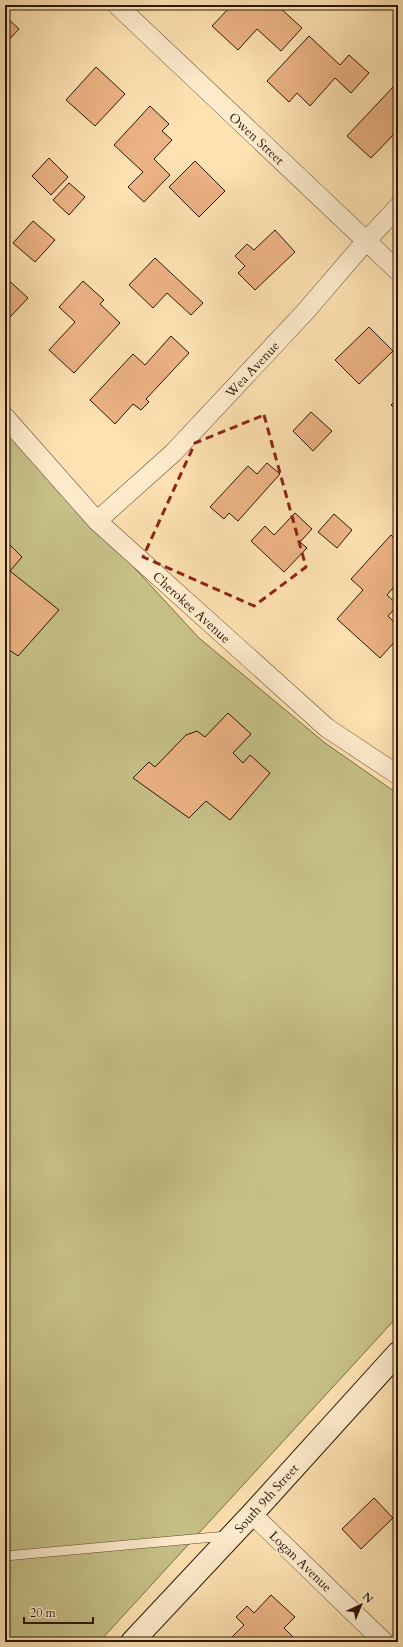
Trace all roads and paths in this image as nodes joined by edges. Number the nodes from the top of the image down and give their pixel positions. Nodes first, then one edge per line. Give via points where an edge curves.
1 (117, 5) edge
2 (398, 207) edge
3 (366, 241) junction
4 (398, 271) edge
5 (5, 417) edge
6 (97, 521) junction
7 (398, 775) edge
8 (398, 1353) edge
9 (252, 1514) junction
10 (231, 1536) junction
11 (5, 1556) edge
12 (132, 1642) edge
13 (384, 1642) edge

1 - 3 street, Owen Street
2 - 3 street, Wea Avenue
3 - 4 street, Owen Street
3 - 6 street, Wea Avenue via 305,312 173,453
5 - 6 street, Cherokee Avenue
6 - 7 street, Cherokee Avenue via 327,728
8 - 9 street, South 9th Street
9 - 10 street, South 9th Street
9 - 13 street, Logan Avenue
10 - 11 lane
10 - 12 street, South 9th Street

